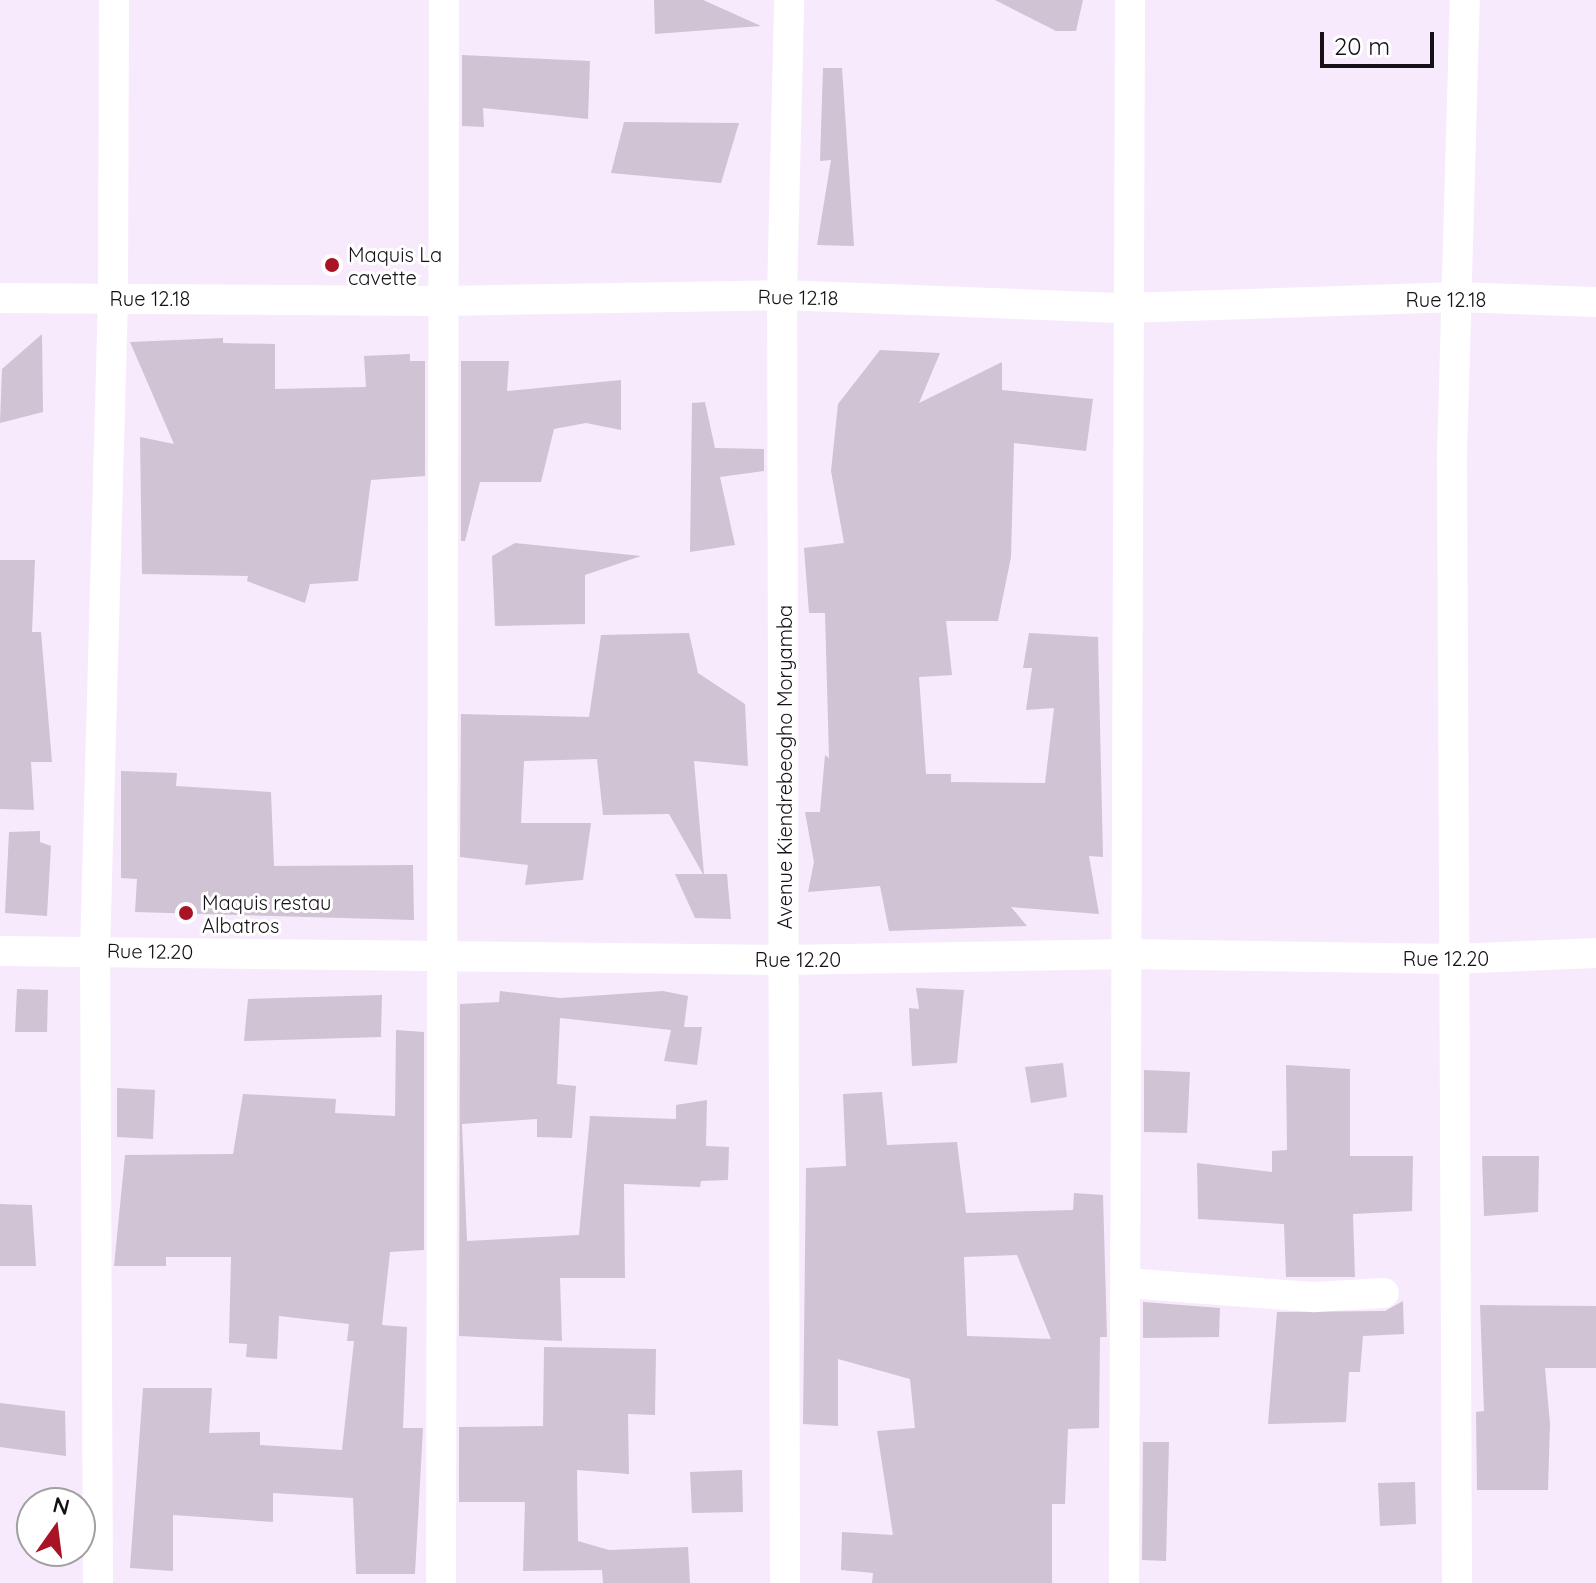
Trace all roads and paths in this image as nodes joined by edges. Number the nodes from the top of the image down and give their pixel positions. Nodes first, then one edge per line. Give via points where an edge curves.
1 (114, 0) edge
2 (444, 0) edge
3 (789, 0) edge
4 (1130, 0) edge
5 (1465, 0) edge
6 (782, 295) junction
7 (1458, 297) junction
8 (0, 298) edge
9 (113, 298) junction
10 (442, 301) junction
11 (1596, 302) edge
12 (1126, 308) junction
13 (0, 951) edge
14 (95, 951) junction
15 (1596, 953) edge
16 (440, 954) junction
17 (1127, 954) junction
18 (1452, 959) junction
19 (785, 960) junction
20 (1126, 1283) junction
21 (1384, 1293) dead end
22 (98, 1583) edge
23 (441, 1583) edge
24 (785, 1583) edge
25 (1124, 1583) edge
26 (1457, 1583) edge

1 - 9 street
2 - 10 street
3 - 6 street, Avenue Kiendrebeogho Moryamba
4 - 12 street
5 - 7 street
6 - 10 street, Rue 12.18
6 - 12 street, Rue 12.18
6 - 19 street, Avenue Kiendrebeogho Moryamba
7 - 11 street, Rue 12.18
7 - 12 street, Rue 12.18
7 - 18 street via 1452,457
8 - 9 street, Rue 12.18
9 - 10 street, Rue 12.18
9 - 14 street
10 - 16 street
12 - 17 street
13 - 14 street, Rue 12.20
14 - 16 street, Rue 12.20
14 - 22 street
15 - 18 street, Rue 12.20
16 - 19 street, Rue 12.20
16 - 23 street
17 - 18 street, Rue 12.20
17 - 19 street, Rue 12.20
17 - 20 street
18 - 26 street
19 - 24 street, Avenue Kiendrebeogho Moryamba
20 - 21 street via 1314,1297
20 - 25 street

